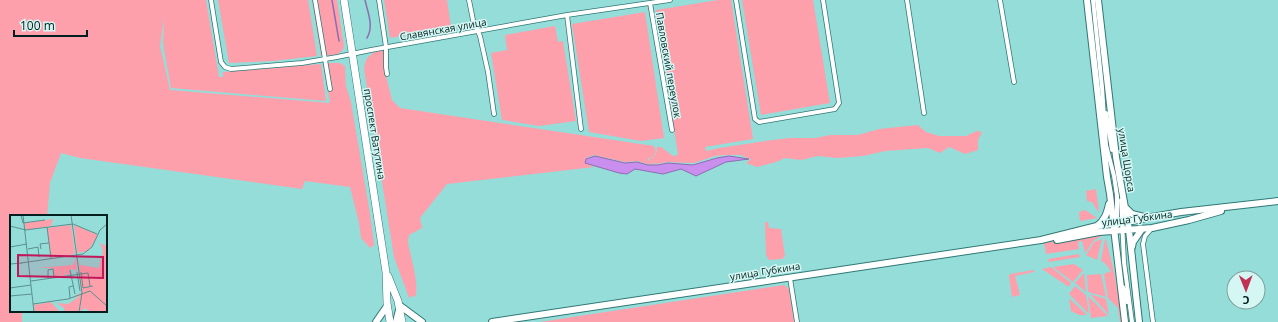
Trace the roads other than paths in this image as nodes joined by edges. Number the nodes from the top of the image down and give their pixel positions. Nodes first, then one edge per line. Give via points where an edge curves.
1 (211, 0) edge
2 (315, 0) edge
3 (344, 0) edge
4 (379, 0) edge
5 (469, 0) edge
6 (670, 0) edge
7 (736, 0) edge
8 (823, 0) edge
9 (907, 0) edge
10 (1000, 0) edge
11 (1087, 0) edge
12 (1093, 0) edge
13 (1098, 0) edge
14 (650, 3) junction
15 (566, 15) junction
16 (479, 31) junction
17 (386, 47) junction
18 (353, 54) junction
19 (325, 59) junction
20 (387, 74) dead end
21 (1014, 82) dead end
22 (330, 89) dead end
23 (924, 113) dead end
24 (494, 114) dead end
25 (581, 129) dead end
26 (672, 130) dead end
27 (1110, 194) junction
28 (1278, 201) edge
29 (1124, 206) junction
30 (1234, 207) junction
31 (1146, 218) junction
32 (1120, 223) junction
33 (1097, 226) junction
34 (1152, 228) junction
35 (1142, 229) junction
36 (1120, 231) junction
37 (1040, 240) junction
38 (1132, 252) junction
39 (1118, 263) junction
40 (790, 278) junction
41 (390, 288) junction
42 (399, 307) junction
43 (387, 308) junction
44 (376, 322) edge
45 (390, 322) edge
46 (395, 322) edge
47 (402, 322) edge
48 (422, 322) edge
49 (492, 322) edge
50 (797, 322) edge
51 (1125, 322) edge
52 (1132, 322) edge
53 (1139, 322) edge
54 (1153, 322) edge

1 - 19 street, Славянская улица via 221,62 225,67 231,69
2 - 19 street
3 - 18 main road, проспект Ватутина
4 - 17 street
5 - 16 street via 473,20
6 - 14 street, Славянская улица
7 - 8 street via 755,119 759,122 835,109 839,103
9 - 23 street
10 - 21 street
11 - 27 main road, улица Щорса
12 - 32 street via 1102,87 1121,196
13 - 29 main road, улица Щорса
14 - 15 street, Славянская улица
14 - 26 street, Павловский переулок
15 - 16 street, Славянская улица
15 - 25 street
16 - 17 street, Славянская улица
16 - 24 street
17 - 18 street, Славянская улица
17 - 20 street
18 - 19 street, Славянская улица
18 - 41 main road, проспект Ватутина
19 - 22 street
27 - 32 main road, улица Щорса
27 - 33 main road via 1106,215
28 - 30 main road, улица Губкина
29 - 31 main road via 1132,214
29 - 32 main road, улица Щорса
30 - 31 main road, улица Губкина
30 - 34 main road, улица Губкина
31 - 32 main road, улица Губкина
32 - 33 main road, улица Губкина
32 - 36 main road, улица Щорса
32 - 36 main road, улица Щорса
33 - 37 main road, улица Губкина
34 - 35 main road, улица Губкина
34 - 54 street via 1145,236 1143,244
35 - 36 main road, улица Губкина
35 - 38 main road via 1133,242
36 - 37 main road, улица Губкина
36 - 38 main road, улица Щорса
36 - 39 main road, улица Щорса via 1116,245
36 - 52 street
37 - 40 main road, улица Губкина
38 - 53 main road, улица Щорса
39 - 51 main road, улица Щорса
39 - 52 street, улица Щорса
40 - 49 main road, улица Губкина
40 - 50 street
41 - 42 main road, проспект Ватутина
41 - 43 main road, проспект Ватутина
42 - 43 main road via 394,314
42 - 46 main road
42 - 47 main road, проспект Ватутина
42 - 48 main road
43 - 44 main road
43 - 45 main road, проспект Ватутина
43 - 46 main road

